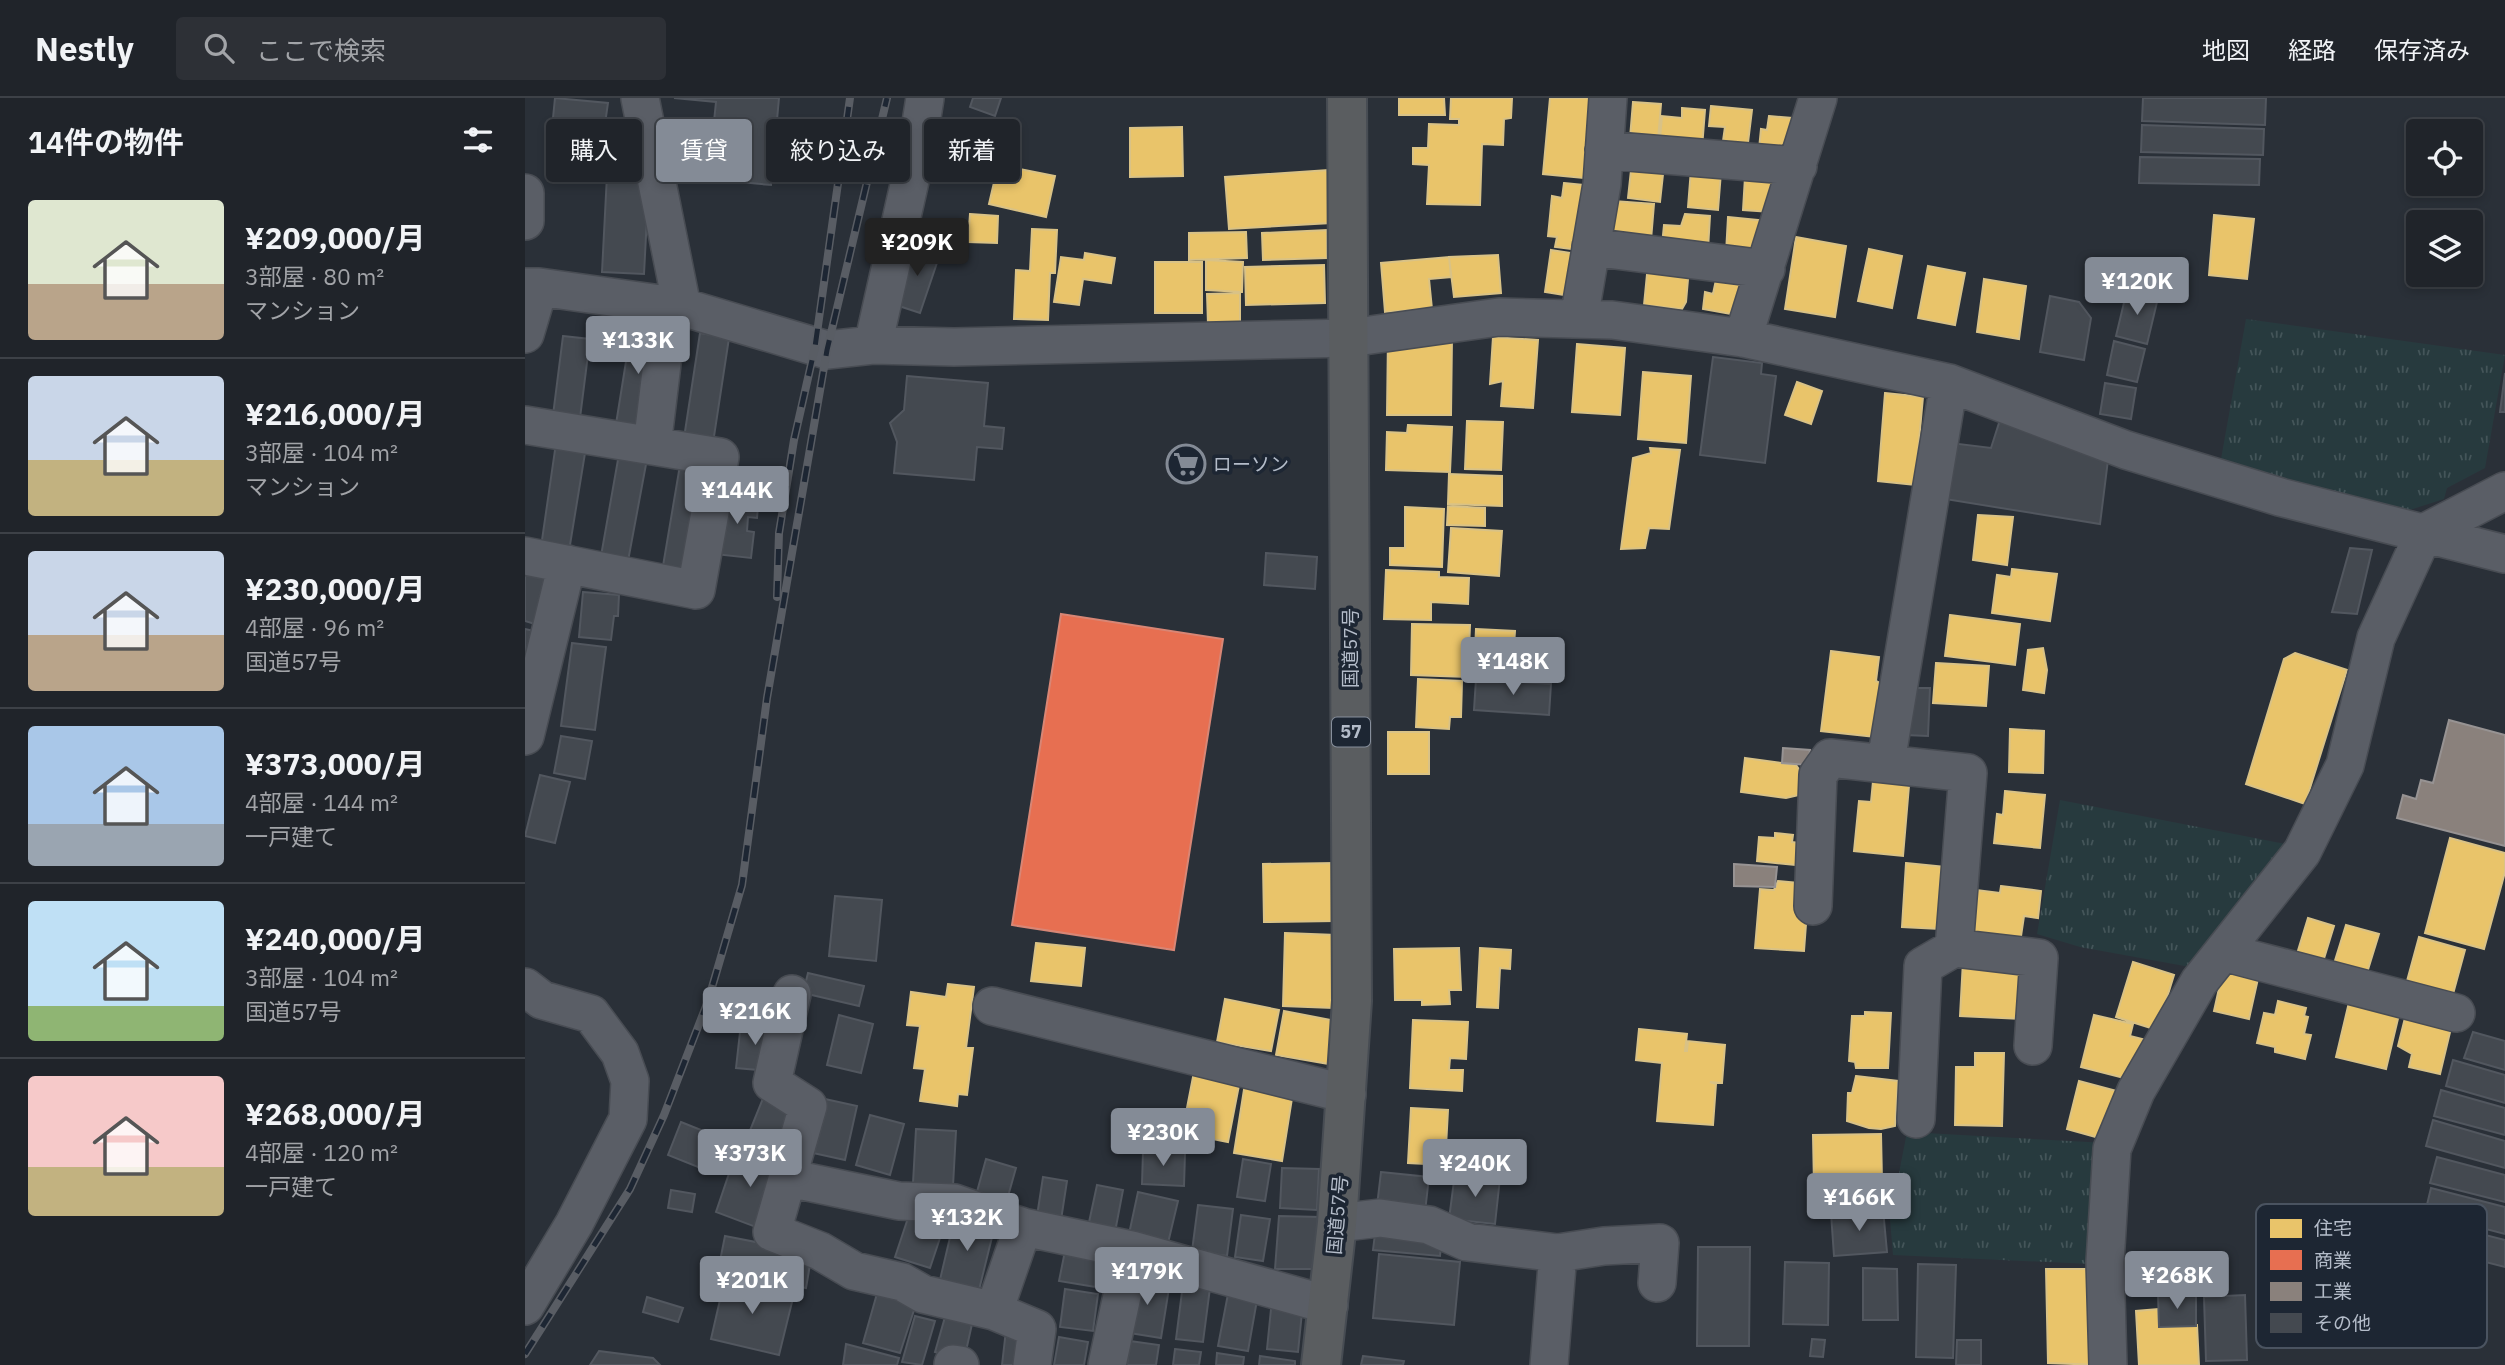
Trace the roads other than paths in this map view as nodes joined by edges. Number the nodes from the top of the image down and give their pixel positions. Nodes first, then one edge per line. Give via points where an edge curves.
1 (640, 98) edge
2 (925, 98) edge
3 (1347, 98) edge
4 (1608, 98) edge
5 (1818, 98) edge
6 (1604, 150) junction
7 (1798, 166) junction
8 (525, 193) edge
9 (525, 222) edge
10 (1591, 247) junction
11 (1766, 268) junction
12 (532, 287) edge
13 (675, 306) junction
14 (1579, 319) junction
15 (525, 334) edge
16 (1349, 338) junction
17 (1743, 338) junction
18 (873, 345) junction
19 (1949, 383) junction
20 (525, 425) edge
21 (652, 446) junction
22 (2505, 491) edge
23 (2424, 533) junction
24 (2505, 554) edge
25 (525, 556) edge
26 (567, 564) junction
27 (525, 736) edge
28 (1886, 762) junction
29 (1813, 906) dead end
30 (1954, 948) junction
31 (2223, 952) junction
32 (525, 987) edge
33 (792, 994) dead end
34 (992, 1006) dead end
35 (2456, 1013) dead end
36 (2033, 1046) dead end
37 (1347, 1094) junction
38 (1916, 1119) dead end
39 (788, 1178) junction
40 (1337, 1223) junction
41 (1023, 1227) junction
42 (1132, 1250) junction
43 (1558, 1253) junction
44 (1657, 1283) dead end
45 (1329, 1305) junction
46 (525, 1306) edge
47 (994, 1311) junction
48 (1033, 1365) edge
49 (1107, 1365) edge
50 (1321, 1365) edge
51 (1549, 1365) edge
52 (2108, 1365) edge

1 - 13 street
2 - 18 street
3 - 16 highway, 国道57号 / 57
4 - 6 street
5 - 7 street
6 - 7 street
6 - 10 street
7 - 11 street
8 - 9 street
10 - 11 street
10 - 14 street
11 - 17 street
12 - 13 street
12 - 15 street
13 - 18 street via 827,350
13 - 21 street
14 - 16 street via 1499,317
14 - 17 street
16 - 18 street
16 - 37 highway, 国道57号 / 57 via 1352,1001
17 - 19 street
19 - 23 street via 2126,450 2280,497
19 - 28 street
20 - 21 street
21 - 26 street via 720,457 697,590
22 - 23 street
23 - 24 street
23 - 31 street via 2376,638 2345,765 2302,852
25 - 26 street
26 - 27 street
28 - 29 street via 1830,758 1818,775
28 - 30 street via 1968,772
30 - 36 street via 2039,958
30 - 38 street via 1923,966
31 - 35 street
31 - 52 street via 2199,982 2136,1091 2112,1149 2105,1262
32 - 46 street via 542,1000 591,1014 620,1053 630,1081 628,1119
33 - 39 street via 772,1083 808,1106
34 - 37 street
37 - 40 highway, 国道57号 / 57
39 - 41 street via 899,1201 954,1203
39 - 47 street via 772,1232 853,1270 902,1282 923,1294
40 - 43 street via 1380,1218 1429,1225 1467,1242
40 - 45 highway, 国道57号 / 57
41 - 42 street
41 - 47 street
42 - 45 street
42 - 49 street
43 - 44 street via 1660,1243
43 - 51 street
45 - 50 highway, 国道57号 / 57
47 - 48 street via 1037,1329

